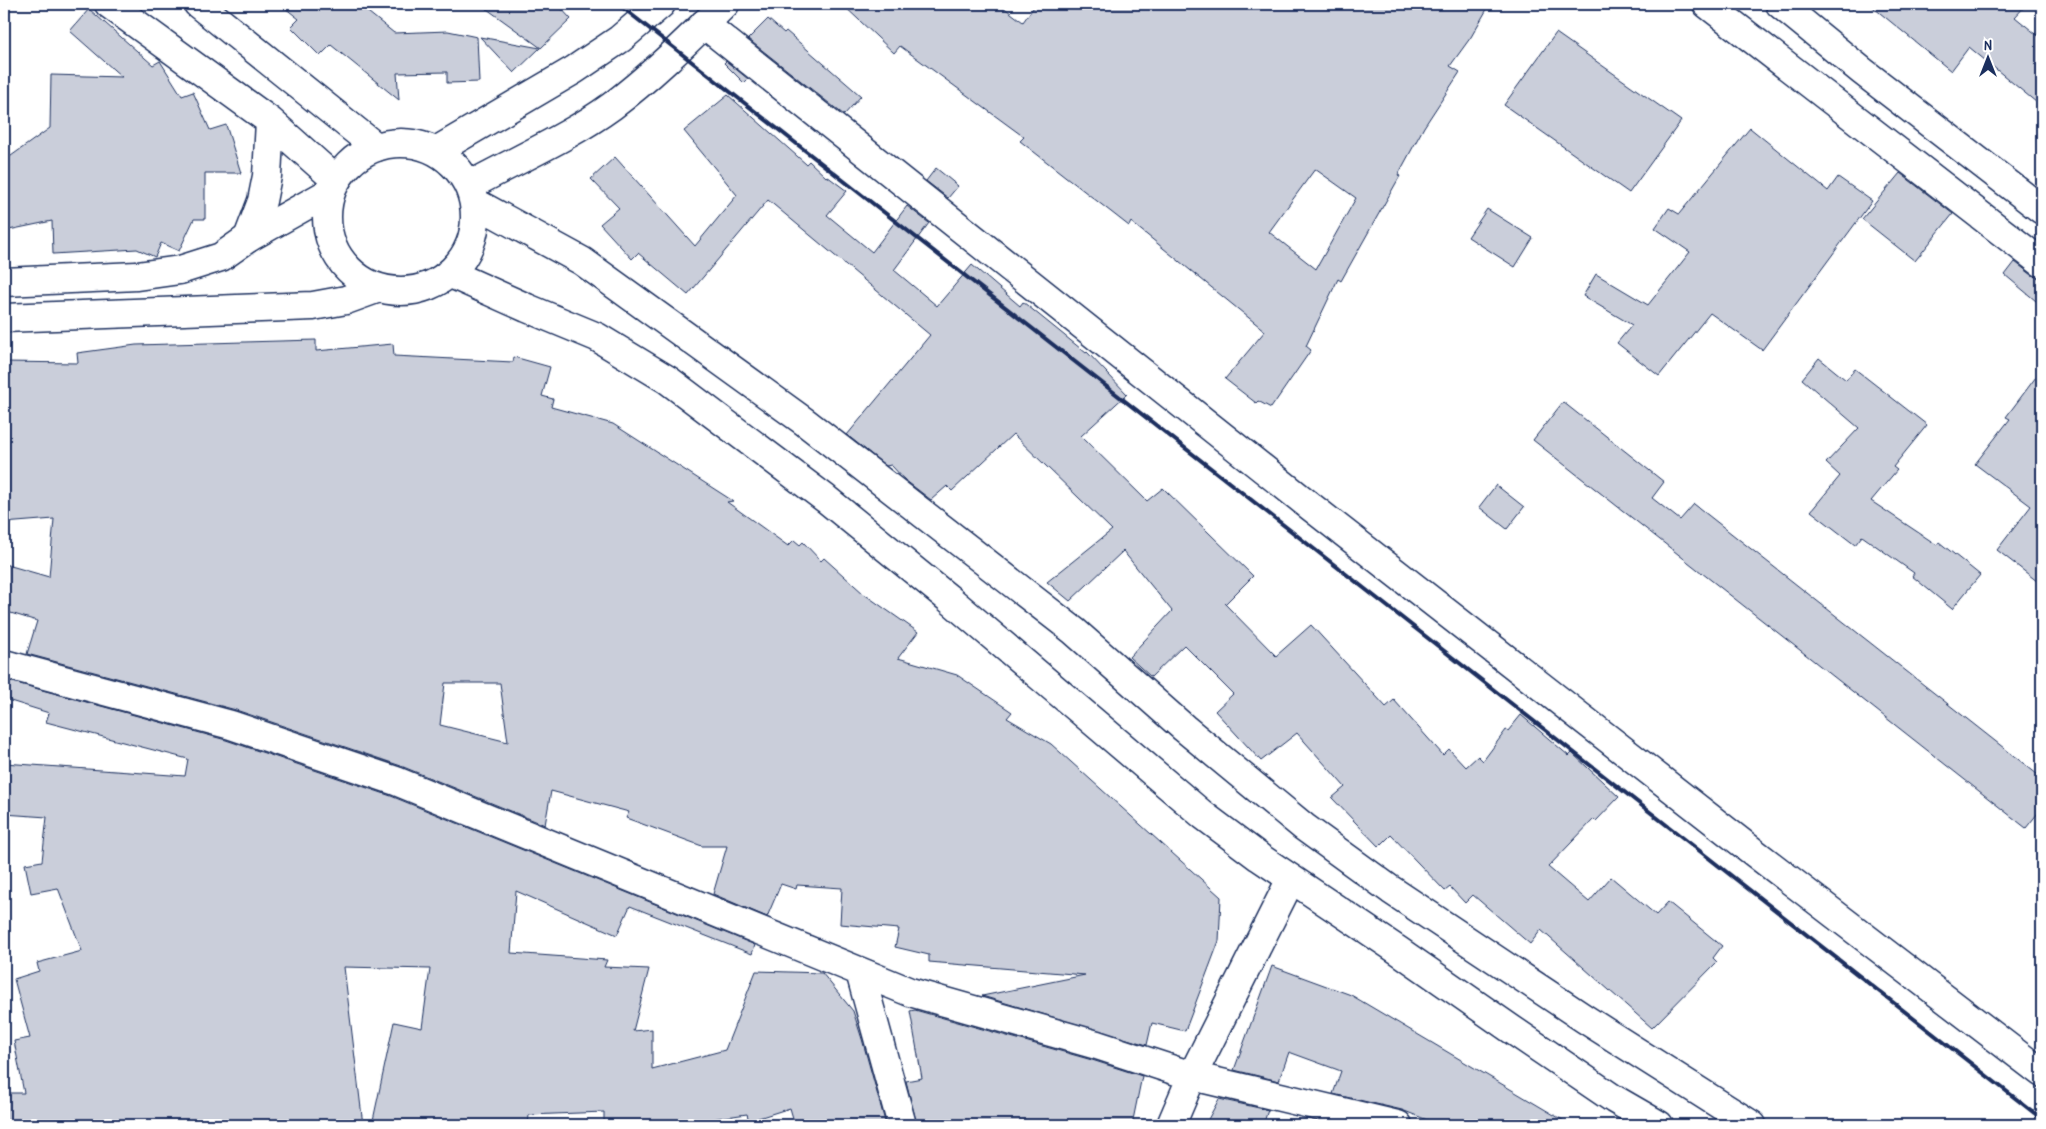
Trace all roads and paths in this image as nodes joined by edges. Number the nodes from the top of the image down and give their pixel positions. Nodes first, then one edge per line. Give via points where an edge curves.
1 (109, 4) edge
2 (198, 4) edge
3 (661, 4) edge
4 (725, 4) edge
5 (1706, 4) edge
6 (1780, 4) edge
7 (704, 24) junction
8 (270, 121) junction
9 (376, 146) junction
10 (436, 151) junction
11 (333, 186) junction
12 (471, 194) junction
13 (2042, 210) edge
14 (248, 238) junction
15 (2042, 264) edge
16 (450, 273) junction
17 (4, 282) edge
18 (379, 288) junction
19 (4, 318) edge
20 (4, 664) edge
21 (1291, 879) junction
22 (860, 972) junction
23 (2042, 1073) edge
24 (1192, 1076) junction
25 (902, 1125) edge
26 (1171, 1125) edge
27 (1398, 1125) edge
28 (1659, 1125) edge
29 (1752, 1125) edge

1 - 8 street
2 - 9 street
3 - 10 street via 620,39 574,70
4 - 7 street
5 - 15 street
6 - 13 street
7 - 12 street via 651,75 611,106
7 - 23 street via 1310,506
8 - 11 street
8 - 14 street via 267,176 262,201
9 - 10 street via 407,143
9 - 11 street via 353,160
10 - 12 street via 455,166
11 - 14 street
11 - 18 street via 326,221 334,250 352,274
12 - 16 street via 474,228 466,253
12 - 29 street via 582,261 805,422 1074,631 1184,728 1312,833 1391,890 1585,1019
14 - 17 street via 220,257 180,270 138,276
16 - 18 street via 428,286 404,290
16 - 21 street via 597,337 668,380 948,598 1203,816
18 - 19 street via 346,300 313,306
20 - 22 street via 232,725 396,781
21 - 24 street
21 - 28 street via 1614,1099
22 - 24 street via 910,992 1097,1045
22 - 25 street
24 - 26 street
24 - 27 street

